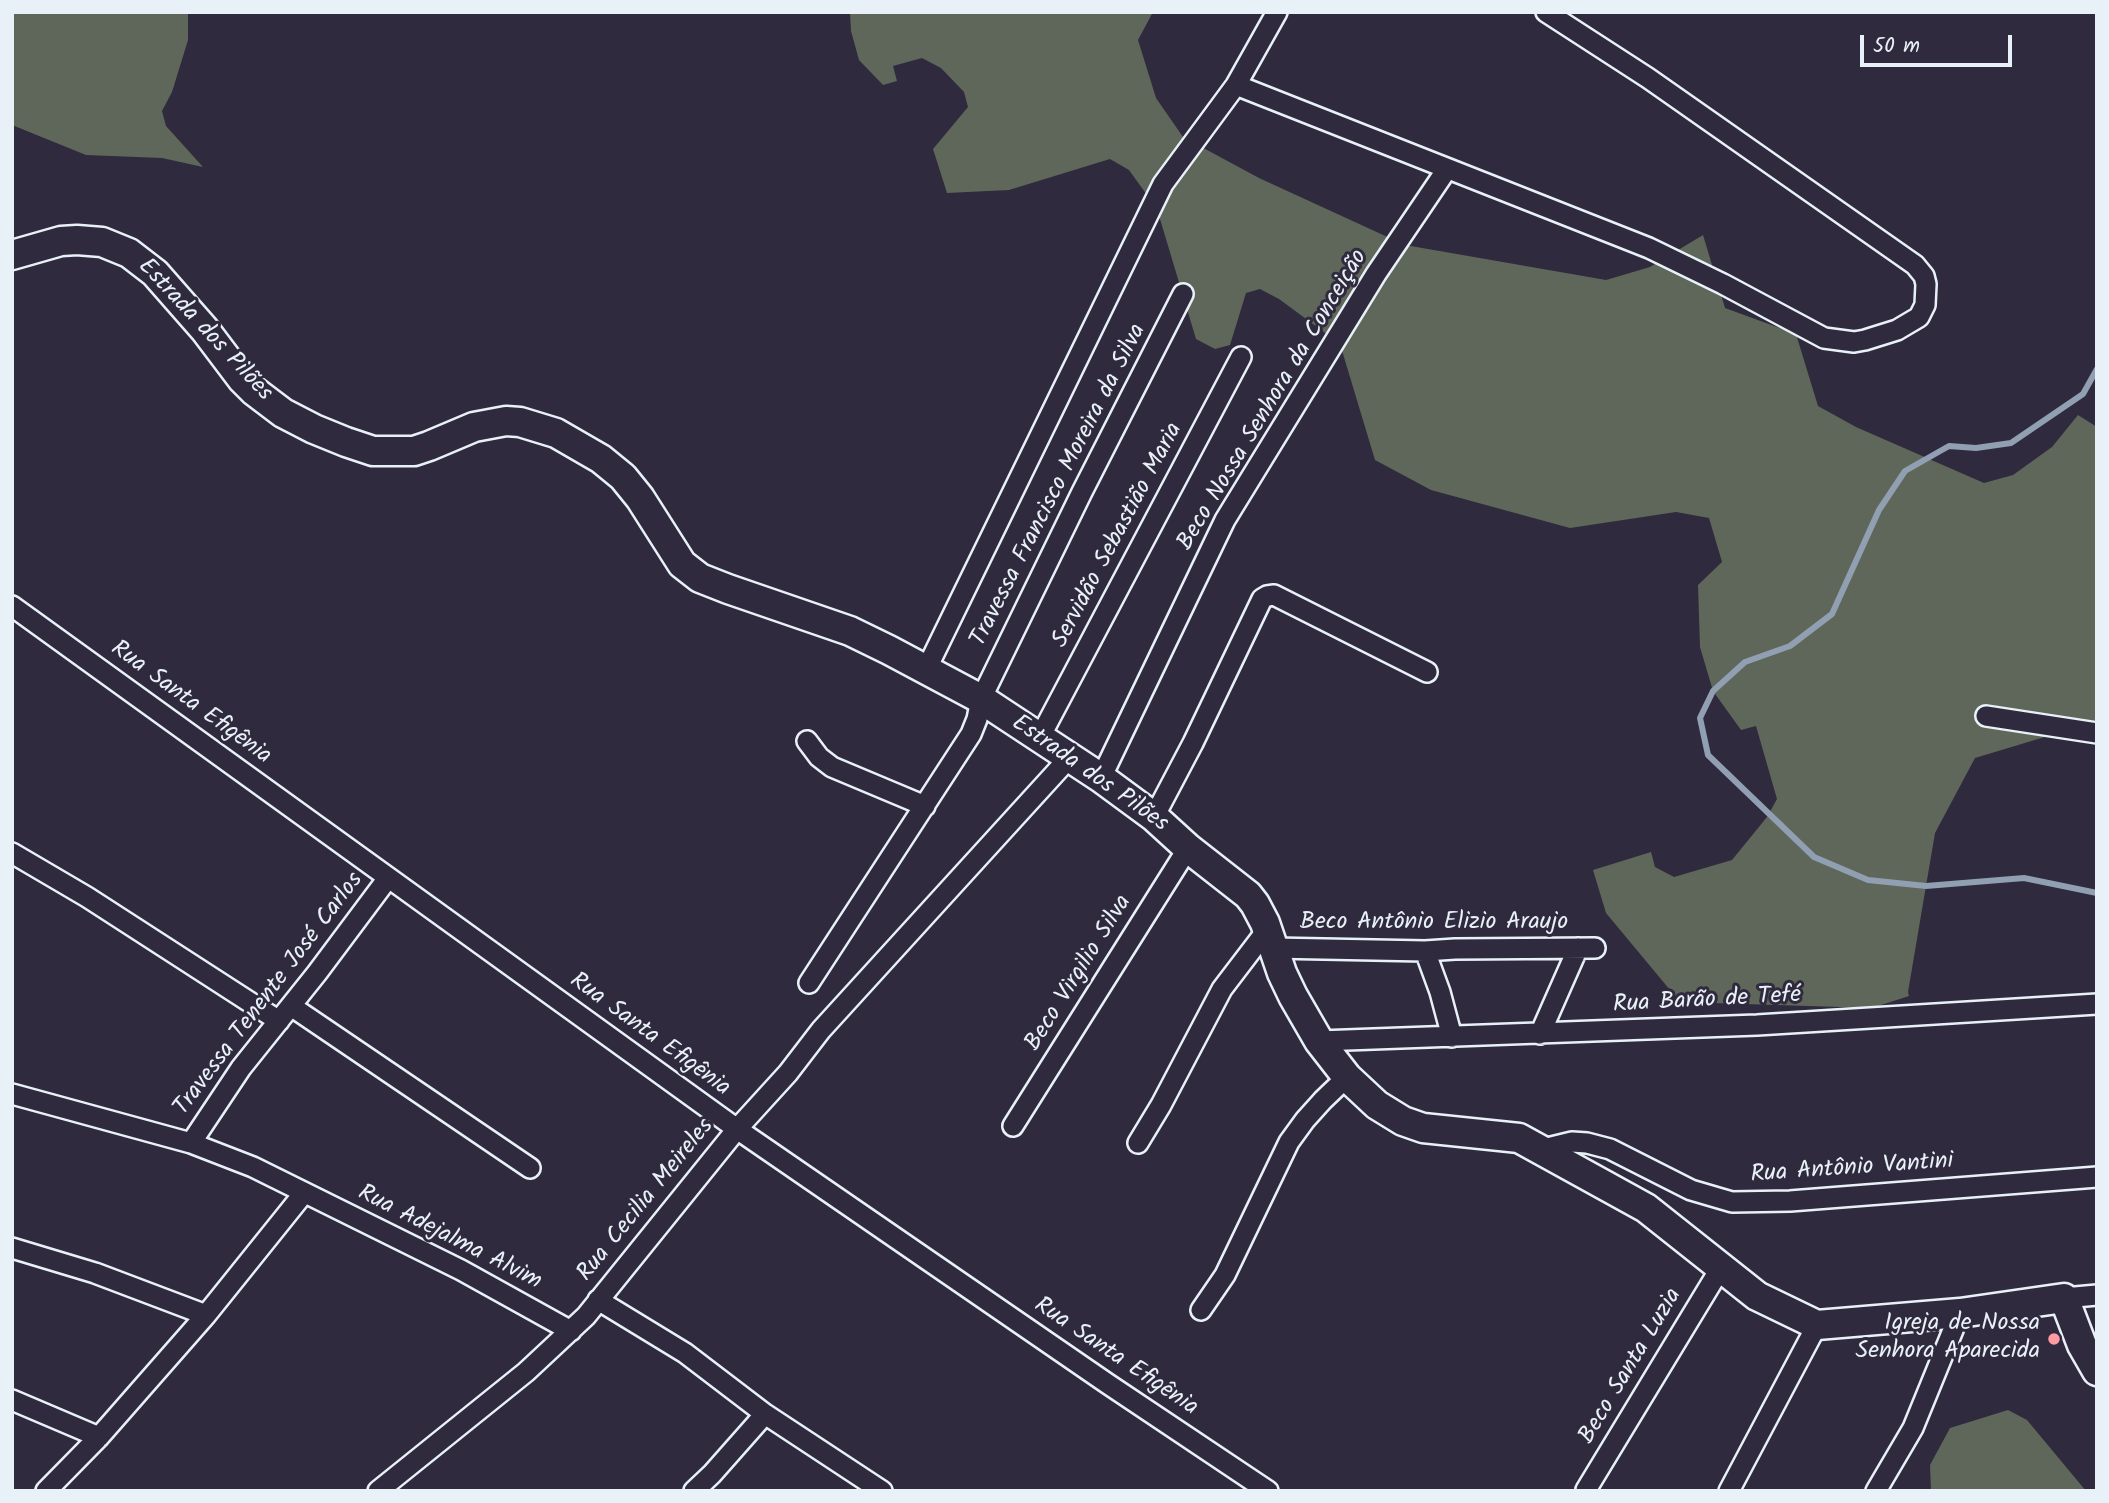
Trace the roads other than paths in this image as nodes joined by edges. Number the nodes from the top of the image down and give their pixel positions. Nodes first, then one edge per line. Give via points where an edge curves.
1 (1277, 12) edge
2 (1546, 12) edge
3 (1236, 85) junction
4 (1447, 169) junction
5 (12, 255) edge
6 (1183, 294) dead end
7 (1241, 357) dead end
8 (12, 606) edge
9 (926, 670) junction
10 (1427, 673) dead end
11 (981, 699) junction
12 (1986, 716) dead end
13 (2097, 733) edge
14 (1040, 737) junction
15 (807, 741) dead end
16 (1069, 758) junction
17 (1101, 778) junction
18 (925, 806) junction
19 (1154, 817) junction
20 (1188, 848) junction
21 (12, 853) edge
22 (388, 878) junction
23 (1270, 939) junction
24 (1425, 951) junction
25 (809, 983) dead end
26 (2097, 1004) edge
27 (285, 1014) junction
28 (1540, 1034) junction
29 (1452, 1037) junction
30 (1319, 1041) junction
31 (1347, 1077) junction
32 (12, 1094) edge
33 (1013, 1126) dead end
34 (737, 1129) junction
35 (191, 1143) junction
36 (1138, 1143) dead end
37 (1539, 1150) junction
38 (530, 1168) dead end
39 (2097, 1177) edge
40 (304, 1193) junction
41 (12, 1248) edge
42 (1720, 1269) junction
43 (2097, 1294) edge
44 (2064, 1298) junction
45 (598, 1300) junction
46 (1201, 1310) dead end
47 (1960, 1313) junction
48 (206, 1315) junction
49 (1817, 1325) junction
50 (571, 1331) junction
51 (2097, 1371) edge
52 (12, 1400) edge
53 (765, 1414) junction
54 (99, 1437) junction
55 (1586, 1490) edge
56 (46, 1491) edge
57 (377, 1491) edge
58 (694, 1491) edge
59 (881, 1491) edge
60 (1268, 1491) edge
61 (1729, 1491) edge
62 (1876, 1491) edge

1 - 3 street
2 - 4 street via 1915,265 1926,284 1919,317 1898,330 1865,340 1824,338 1650,248
3 - 4 street
3 - 9 street via 1163,184
4 - 17 street, Beco Nossa Senhora da Conceição via 1376,274 1224,520
5 - 9 street, Estrada dos Pilões via 77,240 102,242 129,253 155,273 254,391 314,429 373,451 414,450 474,427 506,421 556,433 623,477 682,564 699,578 850,631
6 - 11 street, Travessa Francisco Moreira da Silva
7 - 14 street, Servidão Sebastião Maria
8 - 22 street, Rua Santa Efigênia
9 - 11 street, Estrada dos Pilões
10 - 19 street via 1274,595 1267,596
11 - 14 street, Estrada dos Pilões
11 - 18 street, Travessa Francisco Moreira da Silva via 971,734
12 - 13 street
14 - 16 street, Estrada dos Pilões
15 - 18 street via 832,767
16 - 17 street, Estrada dos Pilões
16 - 34 street, Rua Cecilia Meireles
17 - 19 street, Estrada dos Pilões
18 - 25 street, Travessa Francisco Moreira da Silva
19 - 20 street, Estrada dos Pilões
20 - 23 street, Estrada dos Pilões via 1248,895
20 - 33 street, Beco Virgilio Silva
21 - 27 street
22 - 27 street, Travessa Tenente José Carlos
22 - 34 street, Rua Santa Efigênia
23 - 24 street, Beco Antônio Elizio Araujo
23 - 30 street, Estrada dos Pilões via 1293,996
23 - 36 street via 1222,989
24 - 28 street, Beco Antônio Elizio Araujo via 1587,948
24 - 29 street
26 - 28 street, Rua Barão de Tefé
27 - 35 street, Travessa Tenente José Carlos via 241,1068
27 - 38 street
28 - 29 street, Rua Barão de Tefé
29 - 30 street, Rua Barão de Tefé
30 - 31 street, Estrada dos Pilões
31 - 37 street, Estrada dos Pilões via 1403,1121 1423,1128 1519,1138
31 - 46 street via 1289,1142 1225,1275
32 - 35 street, Rua Adejalma Alvim
34 - 45 street, Rua Cecilia Meireles
34 - 60 street, Rua Santa Efigênia
35 - 40 street, Rua Adejalma Alvim
37 - 39 street, Rua Antônio Vantini via 1572,1142 1611,1149 1691,1190 1732,1202
37 - 42 street, Estrada dos Pilões via 1646,1208
40 - 48 street
40 - 50 street, Rua Adejalma Alvim via 461,1270
41 - 48 street
42 - 49 street, Estrada dos Pilões via 1757,1296
42 - 55 street, Beco Santa Luzia
43 - 44 street
44 - 47 street
44 - 51 street
45 - 50 street, Rua Cecilia Meireles
45 - 53 street via 685,1353
47 - 49 street
47 - 62 street via 1913,1428
48 - 54 street
49 - 61 street
50 - 57 street, Rua Cecilia Meireles
52 - 54 street
53 - 58 street
53 - 59 street
54 - 56 street

